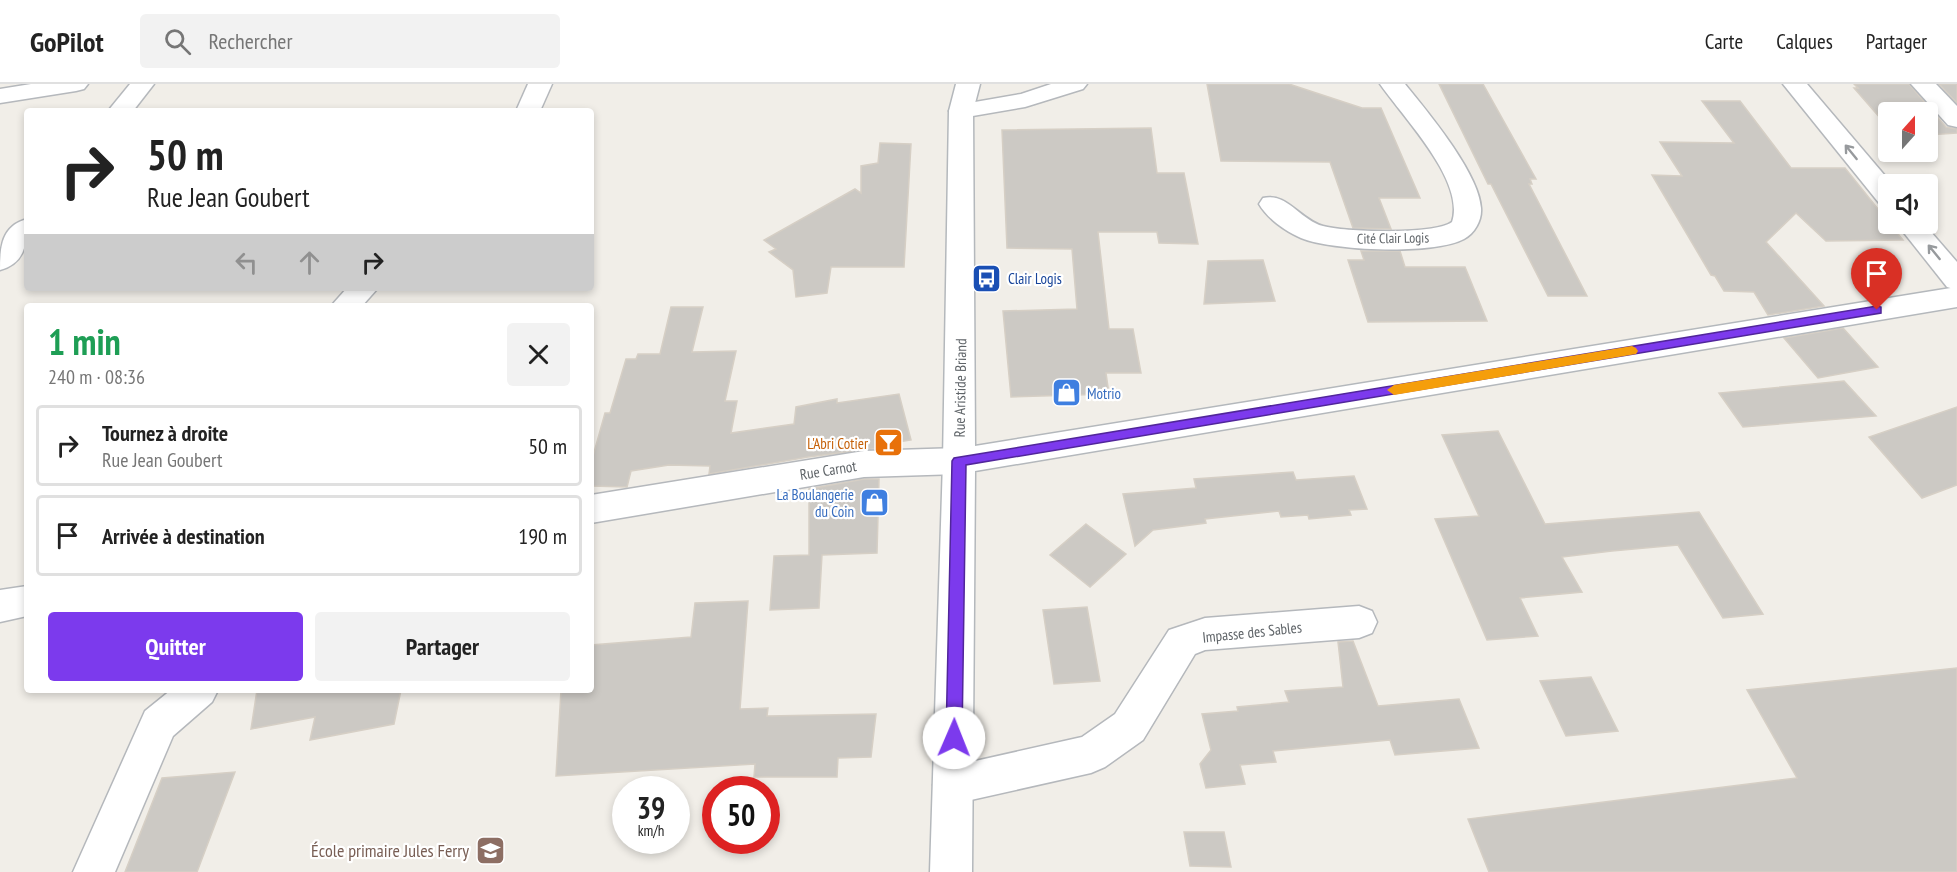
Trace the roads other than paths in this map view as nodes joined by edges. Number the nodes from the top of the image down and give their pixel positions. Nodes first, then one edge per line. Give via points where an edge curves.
1 (76, 84) edge
2 (142, 84) edge
3 (540, 84) edge
4 (968, 84) edge
5 (1075, 84) edge
6 (1392, 84) edge
7 (1796, 84) edge
8 (1923, 84) edge
9 (0, 96) edge
10 (122, 108) edge
11 (529, 108) edge
12 (961, 111) junction
13 (1957, 120) edge
14 (1878, 185) edge
15 (1272, 204) dead end
16 (24, 232) edge
17 (1918, 234) edge
18 (0, 261) edge
19 (1957, 280) edge
20 (361, 291) edge
21 (1957, 297) edge
22 (348, 303) edge
23 (959, 461) junction
24 (594, 509) edge
25 (24, 602) edge
26 (0, 606) edge
27 (1359, 622) dead end
28 (195, 693) edge
29 (953, 784) junction
30 (94, 872) edge
31 (951, 872) edge

1 - 9 street
2 - 10 street
3 - 11 street
4 - 12 street, Rue Aristide Briand
5 - 12 street via 1025,100
6 - 15 street, Cité Clair Logis via 1450,163 1465,194 1467,219 1461,228 1437,237 1346,239 1316,234 1287,218
14 -> 7 street
8 - 13 street
12 - 23 street, Rue Aristide Briand
16 - 18 street
19 -> 17 street
20 - 22 street
21 - 23 street, Rue Carnot
23 - 24 street, Rue Carnot via 864,464
23 - 29 street, Rue Aristide Briand
25 - 26 street
27 - 29 street, Impasse des Sables via 1205,634 1182,642 1129,727 1092,754
28 - 30 street via 159,724
29 - 31 street, Rue Aristide Briand

